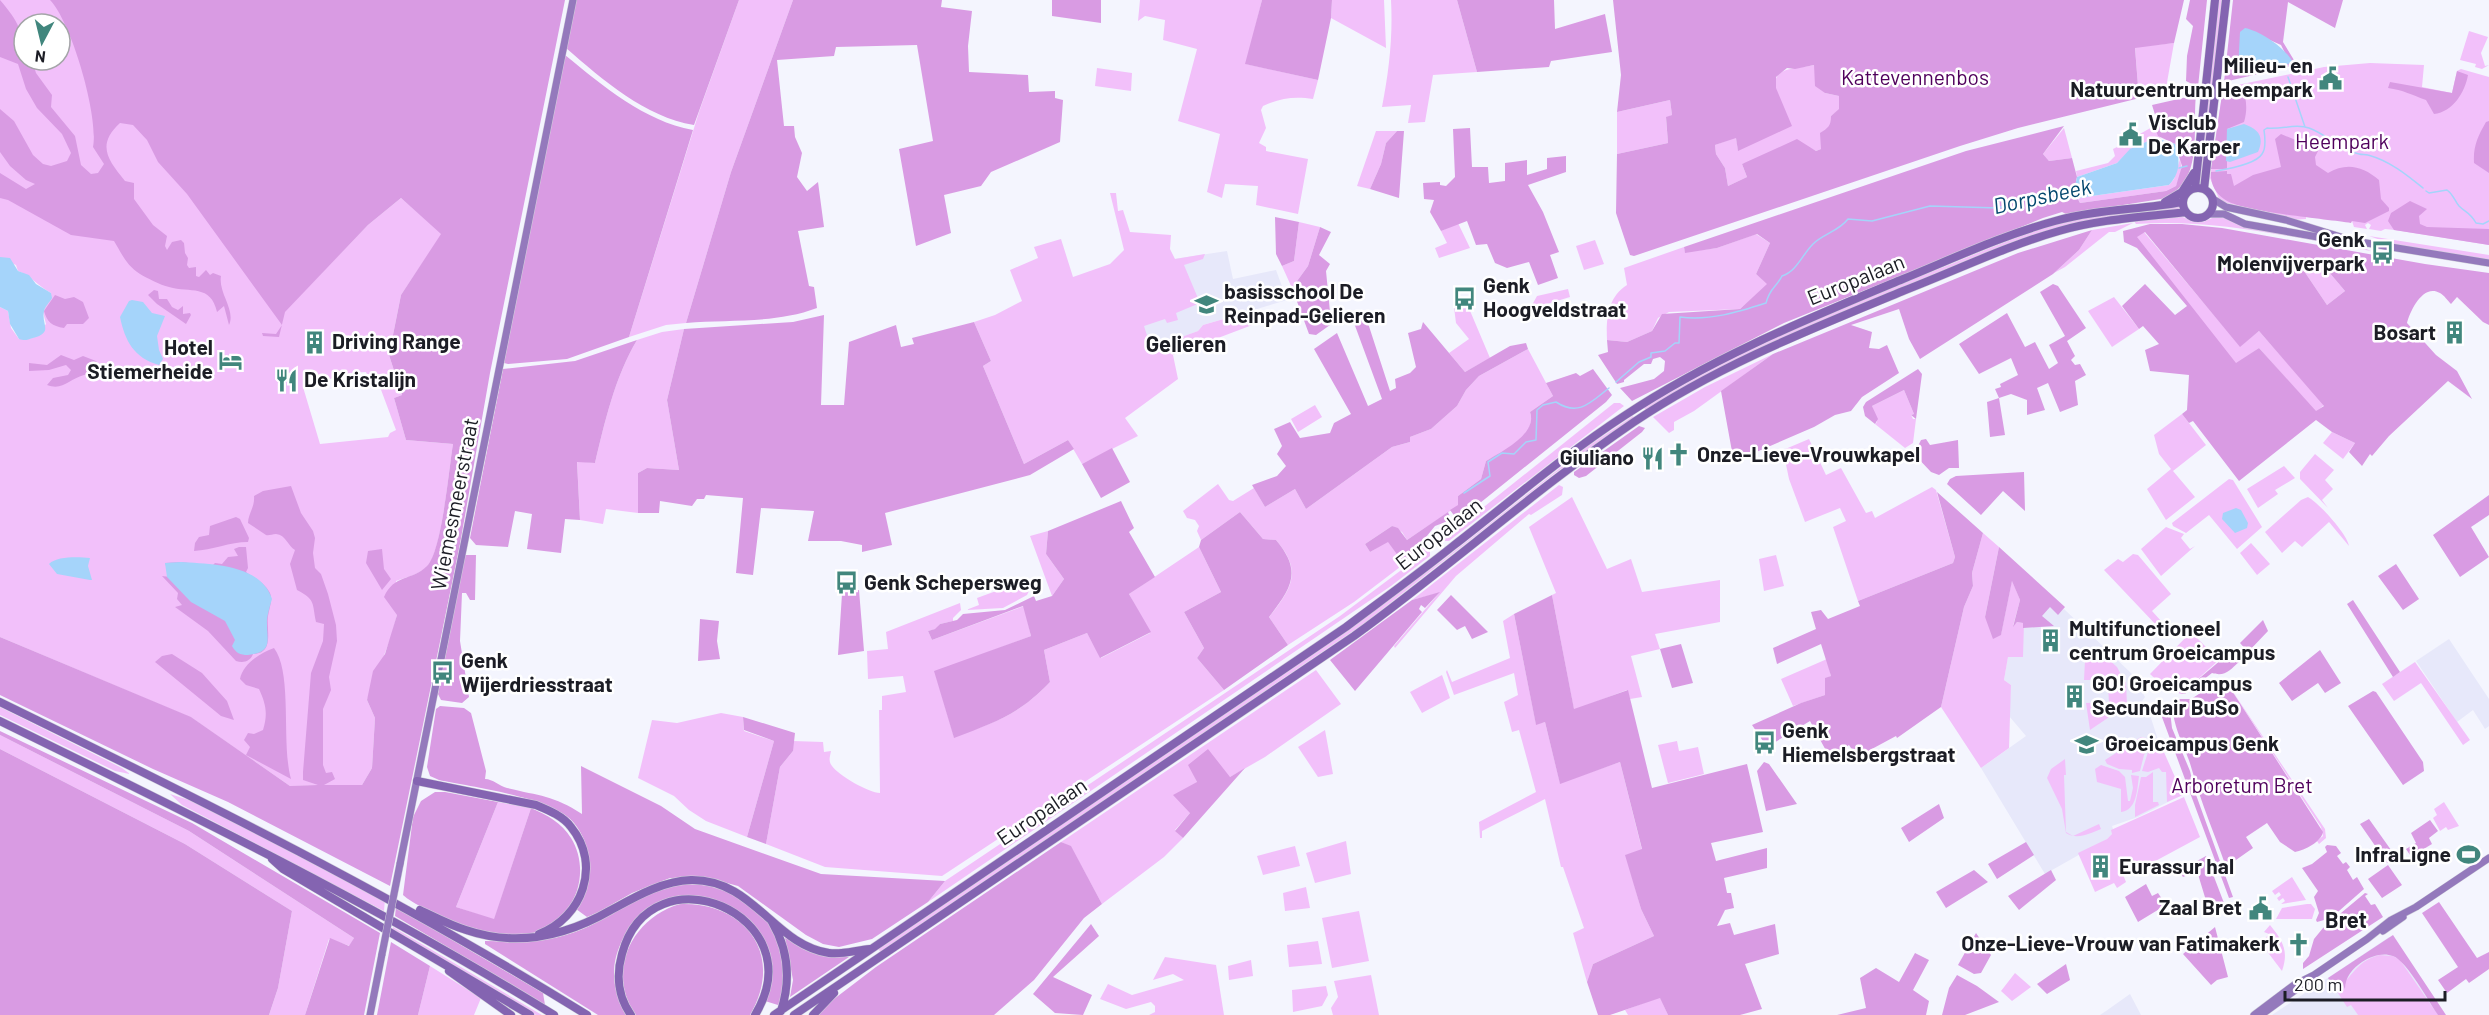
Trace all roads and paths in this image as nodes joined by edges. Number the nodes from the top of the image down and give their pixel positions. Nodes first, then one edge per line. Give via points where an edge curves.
1 (573, 0) edge
2 (2215, 0) edge
3 (2226, 0) edge
4 (2197, 160) junction
5 (2195, 188) junction
6 (2204, 189) junction
7 (2213, 199) junction
8 (2182, 202) junction
9 (2160, 205) junction
10 (2186, 212) junction
11 (2209, 214) junction
12 (2354, 241) junction
13 (2489, 263) edge
14 (0, 702) edge
15 (0, 721) edge
16 (417, 781) junction
17 (262, 850) junction
18 (2489, 858) edge
19 (401, 905) junction
20 (768, 916) junction
21 (528, 938) junction
22 (872, 949) junction
23 (439, 962) junction
24 (863, 969) junction
25 (2314, 975) junction
26 (778, 1013) edge
27 (370, 1015) edge
28 (511, 1015) edge
29 (530, 1015) edge
30 (555, 1015) edge
31 (587, 1015) edge
32 (631, 1015) edge
33 (755, 1015) edge
34 (794, 1015) edge
35 (813, 1015) edge
36 (2254, 1015) edge
37 (2261, 1015) edge

1 - 16 main road, Wiemesmeerstraat
2 - 4 highway
3 - 6 highway
4 - 5 highway
4 - 9 highway via 2186,188
5 - 6 highway
5 - 8 highway
6 - 7 highway, Europalaan
7 - 11 highway
7 - 12 main road, Europalaan via 2226,207
8 - 9 highway, Europalaan
8 - 10 highway
9 - 22 highway, Europalaan via 2054,221 2003,239 1797,323 1714,363 1644,403 1537,479 1347,627
10 - 11 highway, Europalaan via 2197,218
10 - 24 highway, Europalaan via 2091,224 2007,249 1791,338 1704,380 1652,410 1568,469 1354,636
11 - 12 main road, Europalaan via 2224,214 2246,224
12 - 13 main road, Europalaan
14 - 19 highway via 270,834
15 - 17 highway
16 - 21 highway via 536,805 571,826 586,863 582,894 560,924
16 - 27 main road, Wiemesmeerstraat, bridge
17 - 23 highway via 283,869
17 - 30 highway via 388,917
18 - 25 main road
19 - 21 highway via 473,932
19 - 31 highway
20 - 21 highway via 729,888 704,881 684,881 649,891 565,932
20 - 22 highway via 794,938 822,951
20 - 26 highway via 779,935 788,976
22 - 26 highway, Europalaan
23 - 28 highway
23 - 29 highway
24 - 34 highway, Europalaan
24 - 35 highway
25 - 36 main road
25 - 37 main road
32 - 33 highway via 618,977 629,935 642,919 662,905 693,899 729,909 746,921 762,945 766,985

